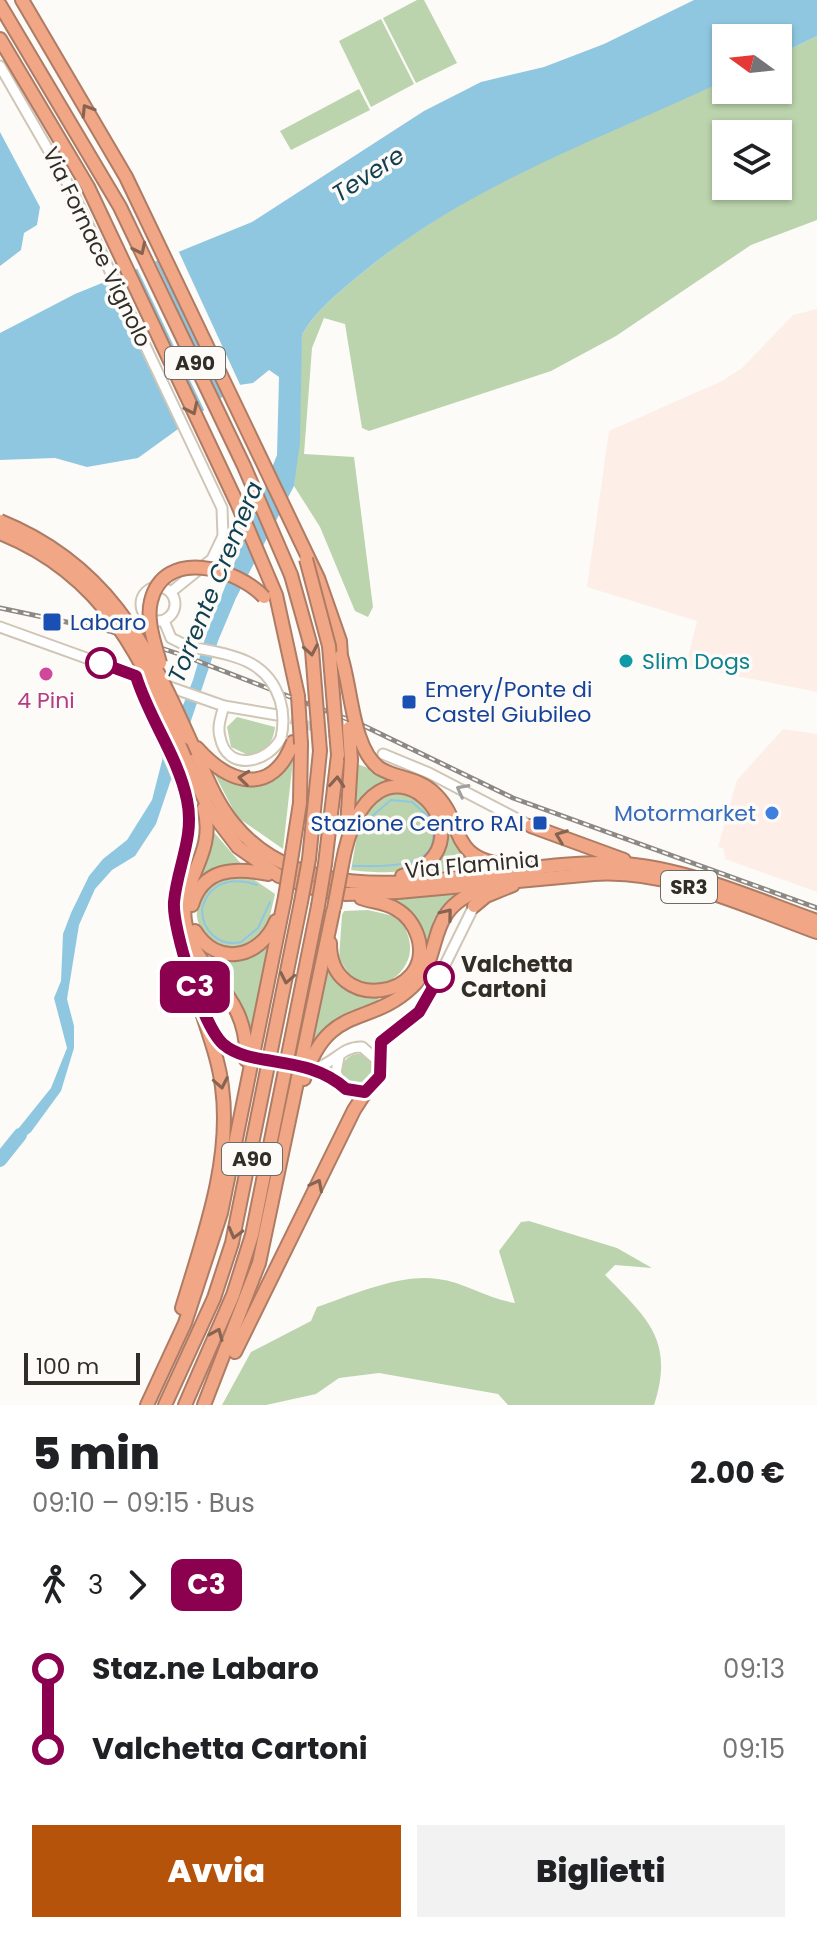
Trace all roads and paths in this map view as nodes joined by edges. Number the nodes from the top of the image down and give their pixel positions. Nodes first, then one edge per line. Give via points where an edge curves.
1 (22, 0) edge
2 (0, 5) edge
3 (0, 39) edge
4 (0, 66) edge
5 (0, 521) edge
6 (0, 533) edge
7 (306, 559) junction
8 (171, 592) junction
9 (164, 621) junction
10 (0, 627) edge
11 (289, 647) junction
12 (341, 656) junction
13 (136, 676) junction
14 (170, 685) junction
15 (224, 706) junction
16 (277, 715) tunnel mouth
17 (190, 739) junction
18 (292, 741) junction
19 (383, 754) dead end
20 (345, 758) junction
21 (196, 782) junction
22 (531, 826) joint
23 (345, 847) junction
24 (642, 865) junction
25 (532, 869) junction
26 (279, 876) junction
27 (521, 881) junction
28 (368, 882) junction
29 (501, 882) junction
30 (348, 888) junction
31 (285, 899) junction
32 (474, 906) joint
33 (334, 910) junction
34 (817, 921) edge
35 (817, 932) edge
36 (193, 981) junction
37 (239, 1053) tunnel mouth
38 (339, 1057) junction
39 (378, 1061) junction
40 (337, 1078) junction
41 (367, 1090) junction
42 (241, 1119) junction
43 (280, 1175) junction
44 (154, 1388) junction
45 (147, 1405) edge
46 (165, 1405) edge
47 (185, 1405) edge
48 (206, 1405) edge

7 -> 1 highway, A90 via 126,177
2 -> 46 highway, A90, bridge via 105,180 231,438 287,564 312,650 320,751 301,902 234,1235 214,1298
3 -> 11 highway via 88,187 260,555
4 - 8 street, Via Fornace Vignolo via 73,193 224,515 221,542 203,569
5 - 14 highway, SR3, bridge via 50,547 99,586 133,626
6 - 21 highway, Via Flaminia / SR3, bridge via 56,563 116,622 145,665
7 - 12 highway, bridge via 322,586
7 - 20 highway, A90, bridge via 329,646
8 - 9 street via 175,607
8 - 9 street via 151,588 141,601 145,616
9 - 18 street, bridge via 171,638 245,659 264,671
10 - 13 street
11 - 14 highway, bridge via 271,607 247,581 217,569 183,570 161,582 150,604 151,625
11 - 18 highway, bridge via 298,696
12 - 20 highway, bridge
12 - 25 highway, bridge via 366,756 379,768 432,791 460,843 474,856 490,864
13 - 14 street
13 - 36 street via 179,775 190,824 174,914
14 - 15 street
14 - 17 highway, SR3, bridge
15 - 16 street
15 - 18 street via 220,737 236,758 260,759
18 -> 17 highway via 279,767 248,780 217,769
17 - 30 highway, Via Flaminia / SR3 via 214,794 250,841 294,869
18 - 31 highway, bridge via 300,803
22 -> 19 street, Via Flaminia
20 - 23 highway
47 -> 20 highway, A90, bridge via 248,1248 273,1143
21 - 26 highway, Via Flaminia / SR3 via 228,836
21 - 42 highway via 208,837 186,899 185,921 243,1025 247,1047
24 -> 22 highway
23 - 28 highway via 359,809 378,791 410,789 434,807 442,833 433,857 405,876
23 - 33 highway, bridge
24 - 25 highway, Via Flaminia / SR3
24 - 34 highway, Via Flaminia / SR3 via 693,877
25 - 28 highway, Via Flaminia / SR3
26 - 30 highway, Via Flaminia / SR3 via 319,890
26 - 31 highway via 242,869 219,873 197,893 192,923 208,947 243,954 266,939
27 - 29 highway, Via Flaminia / SR3
27 - 32 highway
27 - 35 highway, Via Flaminia / SR3 via 604,873 653,878
28 - 30 highway, SR3
29 - 30 highway, Via Flaminia / SR3
43 -> 29 highway via 307,1070 325,1038 341,1024 414,986 446,914 471,893
30 - 33 highway via 409,919 420,944 409,977 380,991 359,989 345,980 330,952
31 - 42 highway
32 - 39 street via 426,1003 381,1042
33 - 43 highway
36 - 37 street via 218,1039
36 -> 44 highway via 222,1084 225,1133 199,1249
38 - 39 street via 346,1049 359,1047 370,1050
38 - 40 street
38 - 40 street via 315,1068
39 - 41 street via 380,1076
40 - 41 street via 350,1091
48 -> 41 highway
42 - 44 highway via 206,1262
43 - 48 highway via 246,1303
44 - 45 highway

